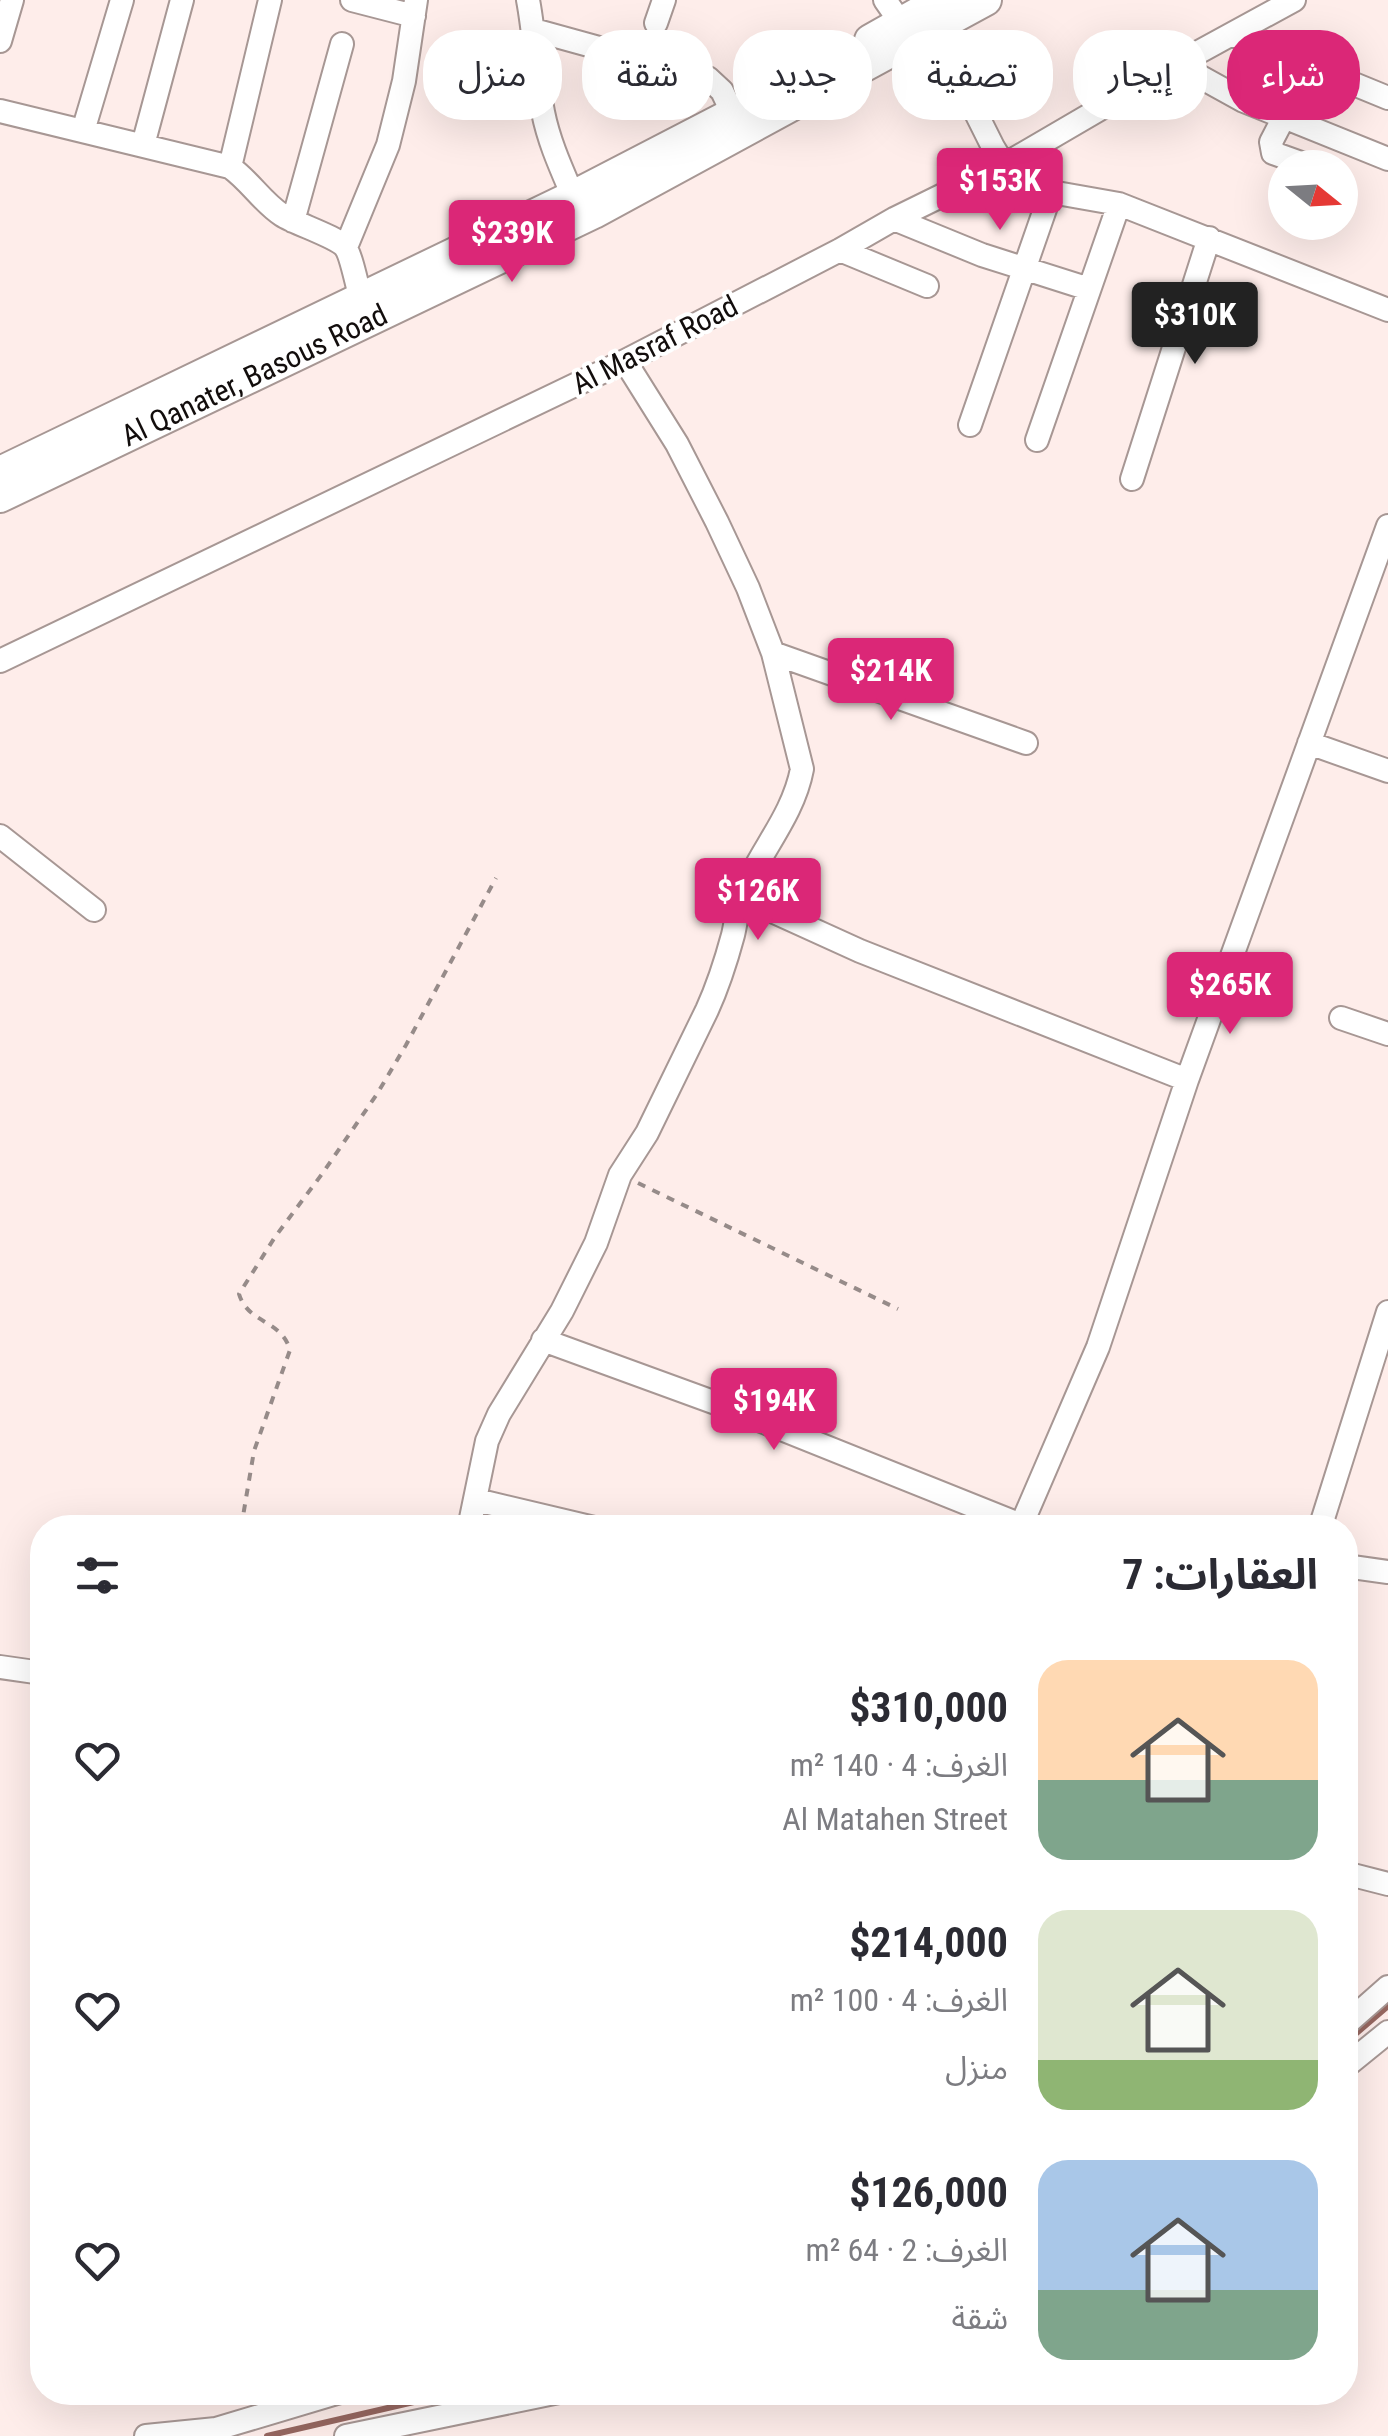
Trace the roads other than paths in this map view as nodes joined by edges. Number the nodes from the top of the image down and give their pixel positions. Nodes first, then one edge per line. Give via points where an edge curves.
1 (12, 0) edge
2 (122, 0) edge
3 (182, 0) edge
4 (270, 0) edge
5 (352, 0) edge
6 (528, 0) edge
7 (664, 0) edge
8 (986, 0) edge
9 (1294, 0) edge
10 (415, 8) edge
11 (893, 11) edge
12 (938, 14) edge
13 (656, 23) dead end
14 (534, 30) edge
15 (1239, 30) edge
16 (562, 38) edge
17 (0, 41) edge
18 (342, 44) dead end
19 (1360, 87) edge
20 (1388, 98) edge
21 (0, 111) edge
22 (732, 114) junction
23 (545, 120) edge
24 (1081, 120) edge
25 (1282, 120) edge
26 (1294, 120) edge
27 (84, 131) junction
28 (143, 145) junction
29 (1272, 150) edge
30 (1388, 159) edge
31 (1004, 165) junction
32 (230, 168) junction
33 (1052, 192) junction
34 (574, 196) junction
35 (1119, 204) junction
36 (894, 220) junction
37 (293, 221) junction
38 (1209, 238) junction
39 (346, 247) junction
40 (840, 250) junction
41 (1024, 269) junction
42 (928, 286) dead end
43 (1090, 290) junction
44 (361, 300) junction
45 (1388, 310) edge
46 (625, 361) junction
47 (970, 425) dead end
48 (1037, 440) dead end
49 (0, 472) edge
50 (1132, 479) dead end
51 (0, 497) edge
52 (1388, 526) edge
53 (772, 653) junction
54 (0, 660) edge
55 (1026, 742) dead end
56 (1309, 743) junction
57 (1388, 771) edge
58 (0, 836) edge
59 (741, 898) junction
60 (94, 910) dead end
61 (1341, 1018) dead end
62 (1388, 1034) edge
63 (1187, 1080) junction
64 (1388, 1312) edge
65 (543, 1340) junction
66 (476, 1500) junction
67 (473, 1515) edge
68 (539, 1515) edge
69 (994, 1515) edge
70 (1026, 1515) edge
71 (1324, 1515) edge
72 (1358, 1568) edge
73 (1388, 1572) edge
74 (0, 1667) edge
75 (30, 1671) edge
76 (1358, 1876) edge
77 (1388, 1884) edge
78 (1388, 1988) edge
79 (1358, 2015) edge
80 (1388, 2032) edge
81 (1358, 2056) edge
82 (296, 2405) edge
83 (496, 2405) edge
84 (146, 2436) edge
85 (346, 2436) edge

1 - 17 street
2 - 27 street
3 - 28 street
4 - 32 street
5 - 10 street
6 - 14 street
7 - 13 street
8 - 12 main road, Al Qanater, Basous Road
9 - 15 street, Al Masraf Road
10 - 39 street via 388,145
11 - 12 main road, Al Qanater, Basous Road
11 - 22 main road, Al Qanater, Basous Road
12 - 31 street
12 - 51 main road, Al Qanater, Basous Road via 594,213
16 - 22 street via 708,78
18 - 37 street
19 - 20 street
21 - 27 street
22 - 34 main road, Al Qanater, Basous Road
23 - 34 street
24 - 31 street, Al Masraf Road
25 - 29 street
26 - 30 street
27 - 28 street
28 - 32 street
31 - 33 street via 1018,180
31 - 36 street, Al Masraf Road
32 - 37 street
33 - 35 street
33 - 41 street
34 - 44 main road, Al Qanater, Basous Road
35 - 38 street
35 - 43 street
36 - 40 street, Al Masraf Road
36 - 41 street
37 - 39 street
38 - 45 street
38 - 50 street
39 - 44 street
40 - 42 street
40 - 46 street, Al Masraf Road
41 - 43 street
41 - 47 street
43 - 48 street
44 - 49 main road, Al Qanater, Basous Road
46 - 53 street via 717,522
46 - 54 street, Al Masraf Road
52 - 56 street
53 - 55 street
53 - 59 street via 802,769
56 - 57 street
56 - 63 street
58 - 60 street
59 - 63 street
59 - 65 street via 715,993
61 - 62 street
63 - 70 street via 1098,1347
64 - 71 street
65 - 66 street via 498,1414
65 - 69 street
66 - 67 street
66 - 68 street
72 - 73 street
74 - 75 street
76 - 77 street
78 - 79 street
80 - 81 street
82 - 84 street via 216,2429
83 - 85 street

